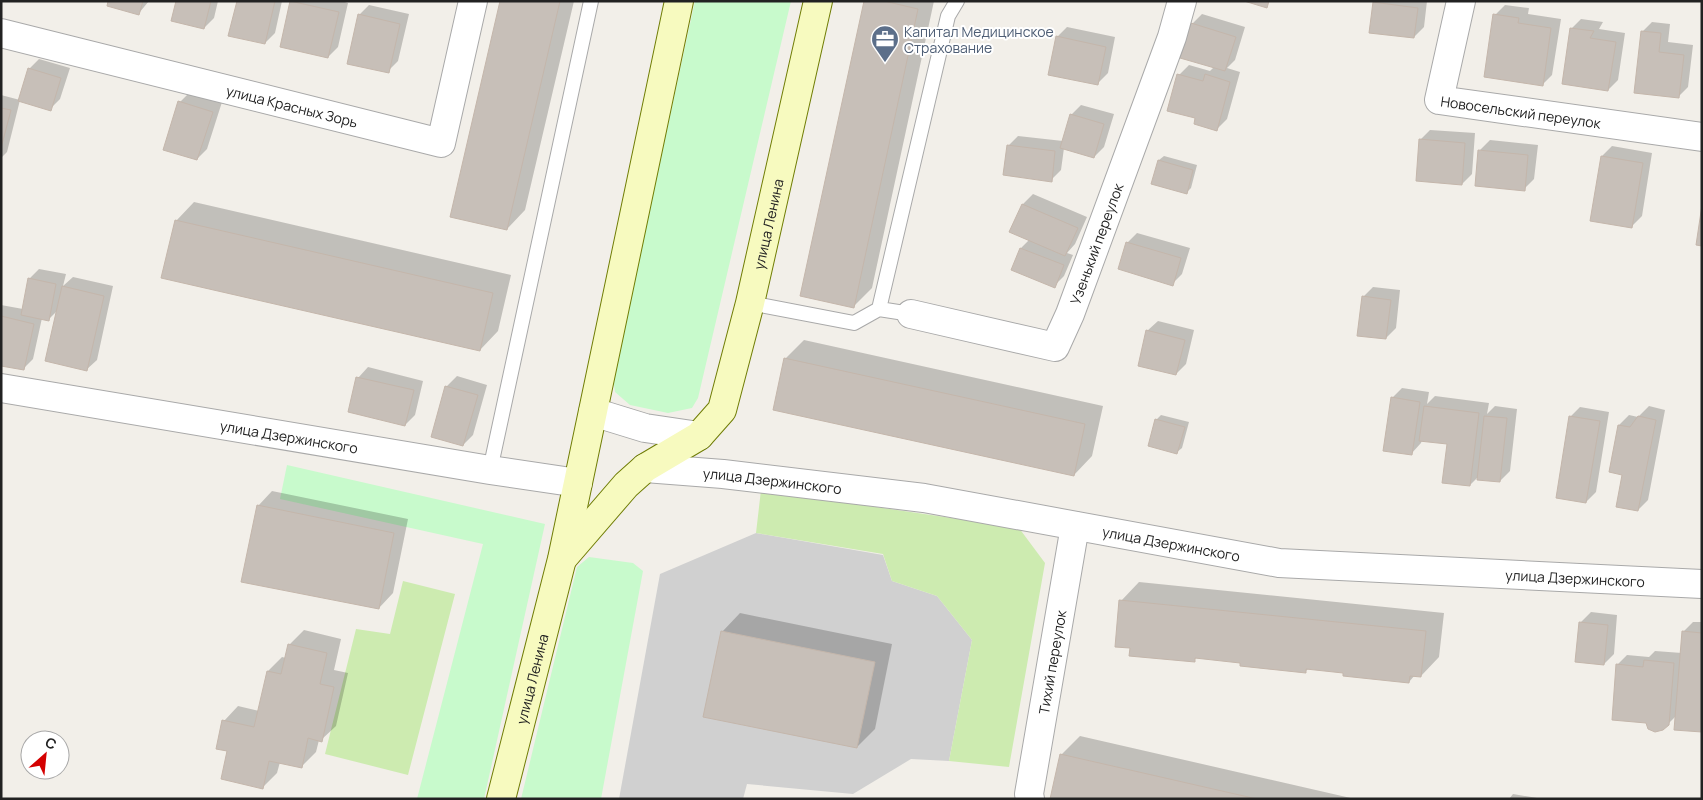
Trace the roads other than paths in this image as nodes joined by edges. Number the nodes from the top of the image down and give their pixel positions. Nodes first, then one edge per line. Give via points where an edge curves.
1 (473, 1) edge
2 (591, 1) edge
3 (679, 1) edge
4 (818, 1) edge
5 (957, 1) edge
6 (1182, 1) edge
7 (1461, 1) edge
8 (1, 33) edge
9 (1702, 137) edge
10 (750, 303) junction
11 (879, 309) junction
12 (911, 314) joint
13 (1, 388) edge
14 (593, 412) junction
15 (699, 436) junction
16 (645, 468) junction
17 (490, 470) junction
18 (578, 483) junction
19 (1075, 526) junction
20 (562, 559) junction
21 (1702, 584) edge
22 (501, 799) edge
23 (1030, 799) edge

1 - 8 street, улица Красных Зорь via 441,143
2 - 17 lane
3 - 14 main road, улица Ленина
4 - 10 main road, улица Ленина
5 - 11 lane via 948,16
6 - 12 street, Узенький переулок via 1070,314 1055,347
7 - 9 street, Новосельский переулок via 1439,100
10 - 11 lane via 854,323
10 - 15 main road, улица Ленина via 722,410
11 - 12 lane
13 - 17 street, улица Дзержинского
14 - 15 street via 644,428
14 - 18 main road, улица Ленина
15 - 16 main road, улица Ленина
16 - 19 street, улица Дзержинского via 924,498
16 - 20 main road, улица Ленина via 626,485
17 - 18 street, улица Дзержинского
18 - 20 main road, улица Ленина
19 - 21 street, улица Дзержинского via 1279,563
19 - 23 street, Тихий переулок
20 - 22 main road, улица Ленина

